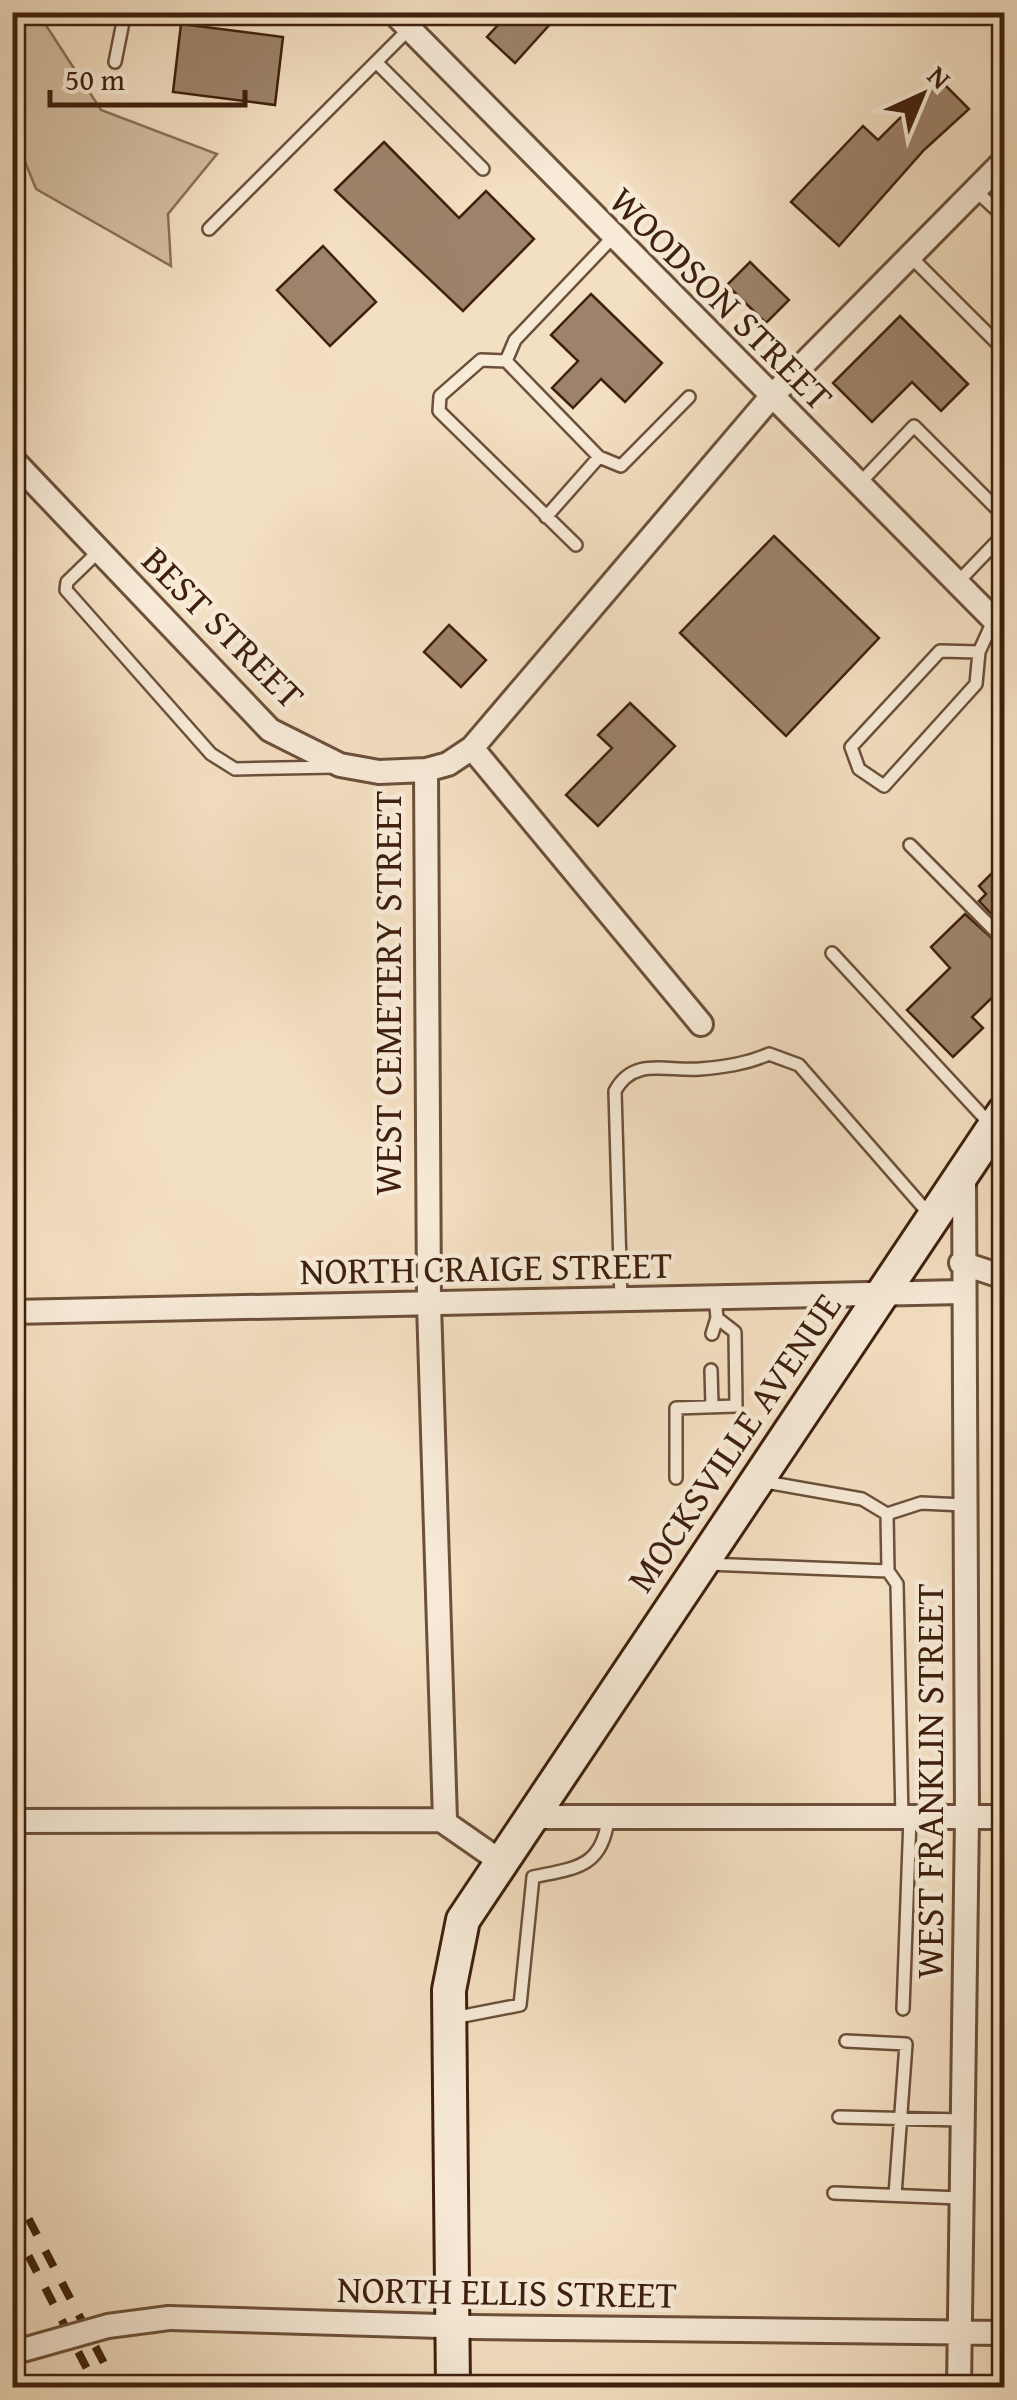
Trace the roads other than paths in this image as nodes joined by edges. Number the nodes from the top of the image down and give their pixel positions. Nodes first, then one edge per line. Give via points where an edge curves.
1 (125, 12) edge
2 (404, 19) edge
3 (115, 62) dead end
4 (376, 62) junction
5 (1004, 161) edge
6 (484, 168) dead end
7 (975, 190) junction
8 (1004, 217) edge
9 (209, 230) dead end
10 (614, 237) junction
11 (910, 256) junction
12 (1004, 350) edge
13 (506, 361) junction
14 (689, 397) dead end
15 (771, 397) junction
16 (12, 458) edge
17 (599, 458) junction
18 (858, 485) junction
19 (1004, 516) edge
20 (546, 517) junction
21 (1004, 534) edge
22 (576, 545) dead end
23 (100, 550) junction
24 (957, 583) junction
25 (999, 624) edge
26 (979, 652) junction
27 (472, 748) junction
28 (350, 767) junction
29 (426, 770) junction
30 (910, 846) dead end
31 (1004, 940) edge
32 (832, 953) dead end
33 (701, 1024) dead end
34 (999, 1120) edge
35 (964, 1174) junction
36 (933, 1219) junction
37 (961, 1262) junction
38 (1004, 1277) edge
39 (962, 1292) junction
40 (882, 1294) junction
41 (621, 1300) junction
42 (429, 1304) junction
43 (716, 1308) junction
44 (12, 1312) edge
45 (712, 1334) dead end
46 (711, 1370) dead end
47 (712, 1406) junction
48 (676, 1478) dead end
49 (756, 1480) junction
50 (964, 1504) junction
51 (887, 1514) junction
52 (700, 1564) junction
53 (888, 1571) junction
54 (530, 1817) junction
55 (1004, 1817) edge
56 (906, 1818) junction
57 (967, 1818) junction
58 (608, 1819) junction
59 (444, 1820) junction
60 (12, 1821) edge
61 (500, 1861) junction
62 (533, 1877) junction
63 (903, 2009) dead end
64 (449, 2019) junction
65 (846, 2041) dead end
66 (839, 2117) dead end
67 (962, 2120) junction
68 (901, 2121) junction
69 (834, 2192) dead end
70 (895, 2196) junction
71 (960, 2198) junction
72 (454, 2327) junction
73 (960, 2333) junction
74 (1004, 2333) edge
75 (12, 2352) edge
76 (453, 2388) edge
77 (959, 2388) edge

1 - 3 lane
2 - 4 lane
2 - 10 street, WOODSON STREET
4 - 6 lane
4 - 9 lane
5 - 7 street, WEST CEMETERY STREET
7 - 8 lane
7 - 11 street, WEST CEMETERY STREET
10 - 13 lane via 515,340
10 - 15 street, WOODSON STREET
11 - 12 lane
11 - 15 street, WEST CEMETERY STREET
13 - 17 lane
13 - 20 lane via 481,360 440,396 438,411
14 - 17 lane via 621,466
15 - 18 street, WOODSON STREET
15 - 27 street, WEST CEMETERY STREET
16 - 23 street, BEST STREET
17 - 20 lane
18 - 19 lane via 914,426
18 - 24 street, WOODSON STREET
20 - 22 lane
21 - 24 lane
23 - 28 street, BEST STREET via 270,730
23 - 28 lane via 66,582 66,590 222,763
24 - 25 street, WOODSON STREET
25 - 26 lane
26 - 26 lane via 940,652 851,747 859,769 884,786 896,775 976,684
27 - 29 street, WEST CEMETERY STREET
27 - 33 street
28 - 29 street, BEST STREET
29 - 42 street, WEST CEMETERY STREET
30 - 31 lane
32 - 34 lane
34 - 35 street, MOCKSVILLE AVENUE
35 - 36 street, MOCKSVILLE AVENUE
35 - 37 street, WEST FRANKLIN STREET
36 - 40 street, MOCKSVILLE AVENUE
36 - 41 lane via 799,1065 769,1054 695,1070 647,1066 622,1077 615,1090
37 - 38 street
37 - 39 street, WEST FRANKLIN STREET
39 - 40 street, NORTH CRAIGE STREET
39 - 50 street, WEST FRANKLIN STREET
40 - 43 street, NORTH CRAIGE STREET
40 - 49 street, MOCKSVILLE AVENUE
41 - 42 street, NORTH CRAIGE STREET
41 - 43 street, NORTH CRAIGE STREET
42 - 44 street, NORTH CRAIGE STREET
42 - 59 street, WEST CEMETERY STREET
43 - 45 lane
43 - 47 lane via 735,1332 736,1406
46 - 47 lane
47 - 48 lane via 676,1408
49 - 51 lane via 862,1499
49 - 52 street, MOCKSVILLE AVENUE
50 - 51 lane via 920,1504
50 - 57 street, WEST FRANKLIN STREET
51 - 53 lane
52 - 53 lane
52 - 54 street, MOCKSVILLE AVENUE
53 - 56 lane via 897,1584
54 - 58 street
54 - 61 street
55 - 57 street
56 - 57 street
56 - 58 street
56 - 63 lane
57 - 67 street, WEST FRANKLIN STREET
58 - 62 lane via 605,1841 585,1866
59 - 60 street
59 - 61 street
61 - 62 lane
61 - 64 street via 458,1932
62 - 64 lane via 520,2005
64 - 72 street
65 - 68 lane via 906,2044
66 - 68 lane
67 - 68 lane
67 - 71 street, WEST FRANKLIN STREET
68 - 70 lane
69 - 70 lane
70 - 71 lane
71 - 73 street, WEST FRANKLIN STREET
72 - 73 street, NORTH ELLIS STREET
72 - 75 street, NORTH ELLIS STREET, bridge via 169,2318 108,2326
72 - 76 street
73 - 74 street, NORTH ELLIS STREET
73 - 77 street, WEST FRANKLIN STREET

